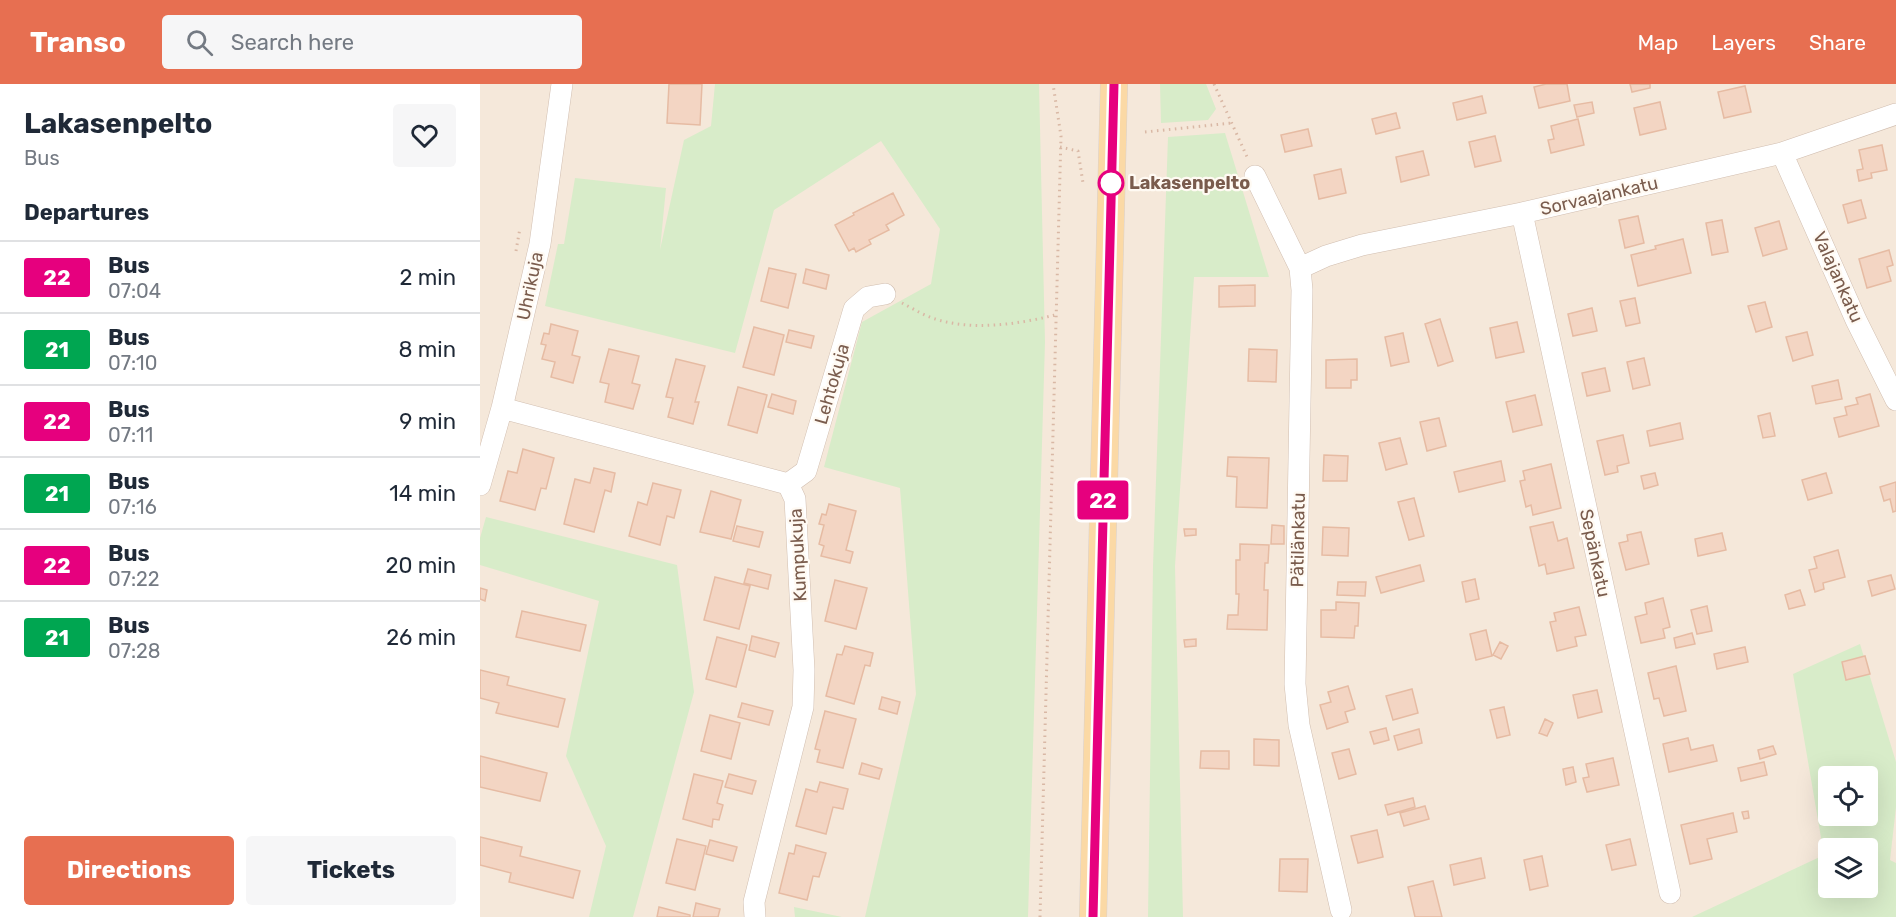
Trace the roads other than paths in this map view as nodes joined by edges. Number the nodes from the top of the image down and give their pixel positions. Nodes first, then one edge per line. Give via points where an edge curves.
1 (562, 84) edge
2 (1114, 84) edge
3 (1896, 114) edge
4 (1782, 153) junction
5 (1255, 176) road end
6 (1522, 213) junction
7 (1300, 268) junction
8 (885, 294) road end
9 (1896, 400) edge
10 (502, 408) junction
11 (788, 484) junction
12 (480, 485) edge
13 (1670, 893) dead end
14 (1341, 910) dead end
15 (755, 917) edge
16 (1093, 917) edge

1 - 10 street, Uhrikuja via 540,244
2 - 16 main road
3 - 4 street, Sorvaajankatu
4 - 6 street, Sorvaajankatu
4 - 9 street, Valajankatu
5 - 7 street, Pätilänkatu
6 - 7 street, Sorvaajankatu via 1362,245
6 - 13 street, Sepänkatu
7 - 14 street, Pätilänkatu via 1295,684 1299,725
8 - 11 street, Lehtokuja via 868,297 854,309 806,471
10 - 11 street, Kumpukuja
10 - 12 street, Uhrikuja
11 - 15 street, Kumpukuja via 795,499 803,707 754,902

